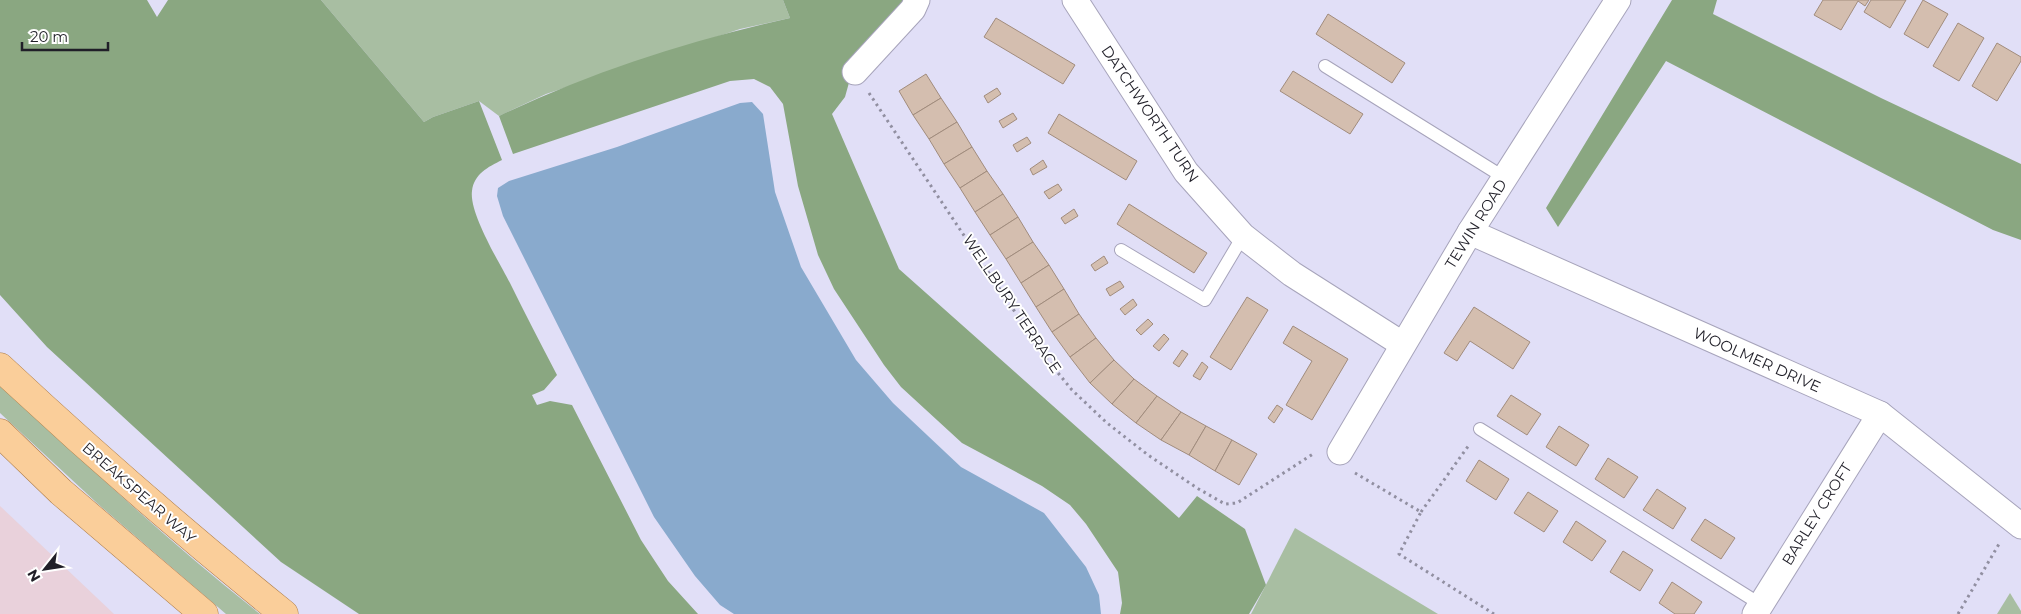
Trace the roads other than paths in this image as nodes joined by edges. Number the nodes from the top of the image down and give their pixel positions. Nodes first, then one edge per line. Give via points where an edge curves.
1 (917, 0) edge
2 (1075, 0) edge
3 (1618, 0) edge
4 (1325, 66) dead end
5 (855, 72) road end
6 (1505, 178) junction
7 (1470, 232) junction
8 (1243, 236) junction
9 (1121, 250) dead end
10 (1402, 344) junction
11 (0, 367) edge
12 (1880, 414) junction
13 (1480, 429) road end
14 (0, 433) edge
15 (1337, 458) road end
16 (2018, 523) edge
17 (1757, 609) edge
18 (204, 614) edge
19 (284, 614) edge

1 - 5 street via 914,9
2 - 8 street, DATCHWORTH TURN via 1186,172
3 - 6 street, TEWIN ROAD
4 - 6 lane
6 - 7 street, TEWIN ROAD
7 - 10 street, TEWIN ROAD
7 - 12 street, WOOLMER DRIVE
8 - 9 lane via 1205,300
8 - 10 street, DATCHWORTH TURN via 1292,274
10 - 15 street, TEWIN ROAD via 1389,372
11 - 19 main road, BREAKSPEAR WAY via 87,448
12 - 16 street, WOOLMER DRIVE
12 - 17 street, BARLEY CROFT
13 - 17 lane
14 - 18 main road via 61,492

